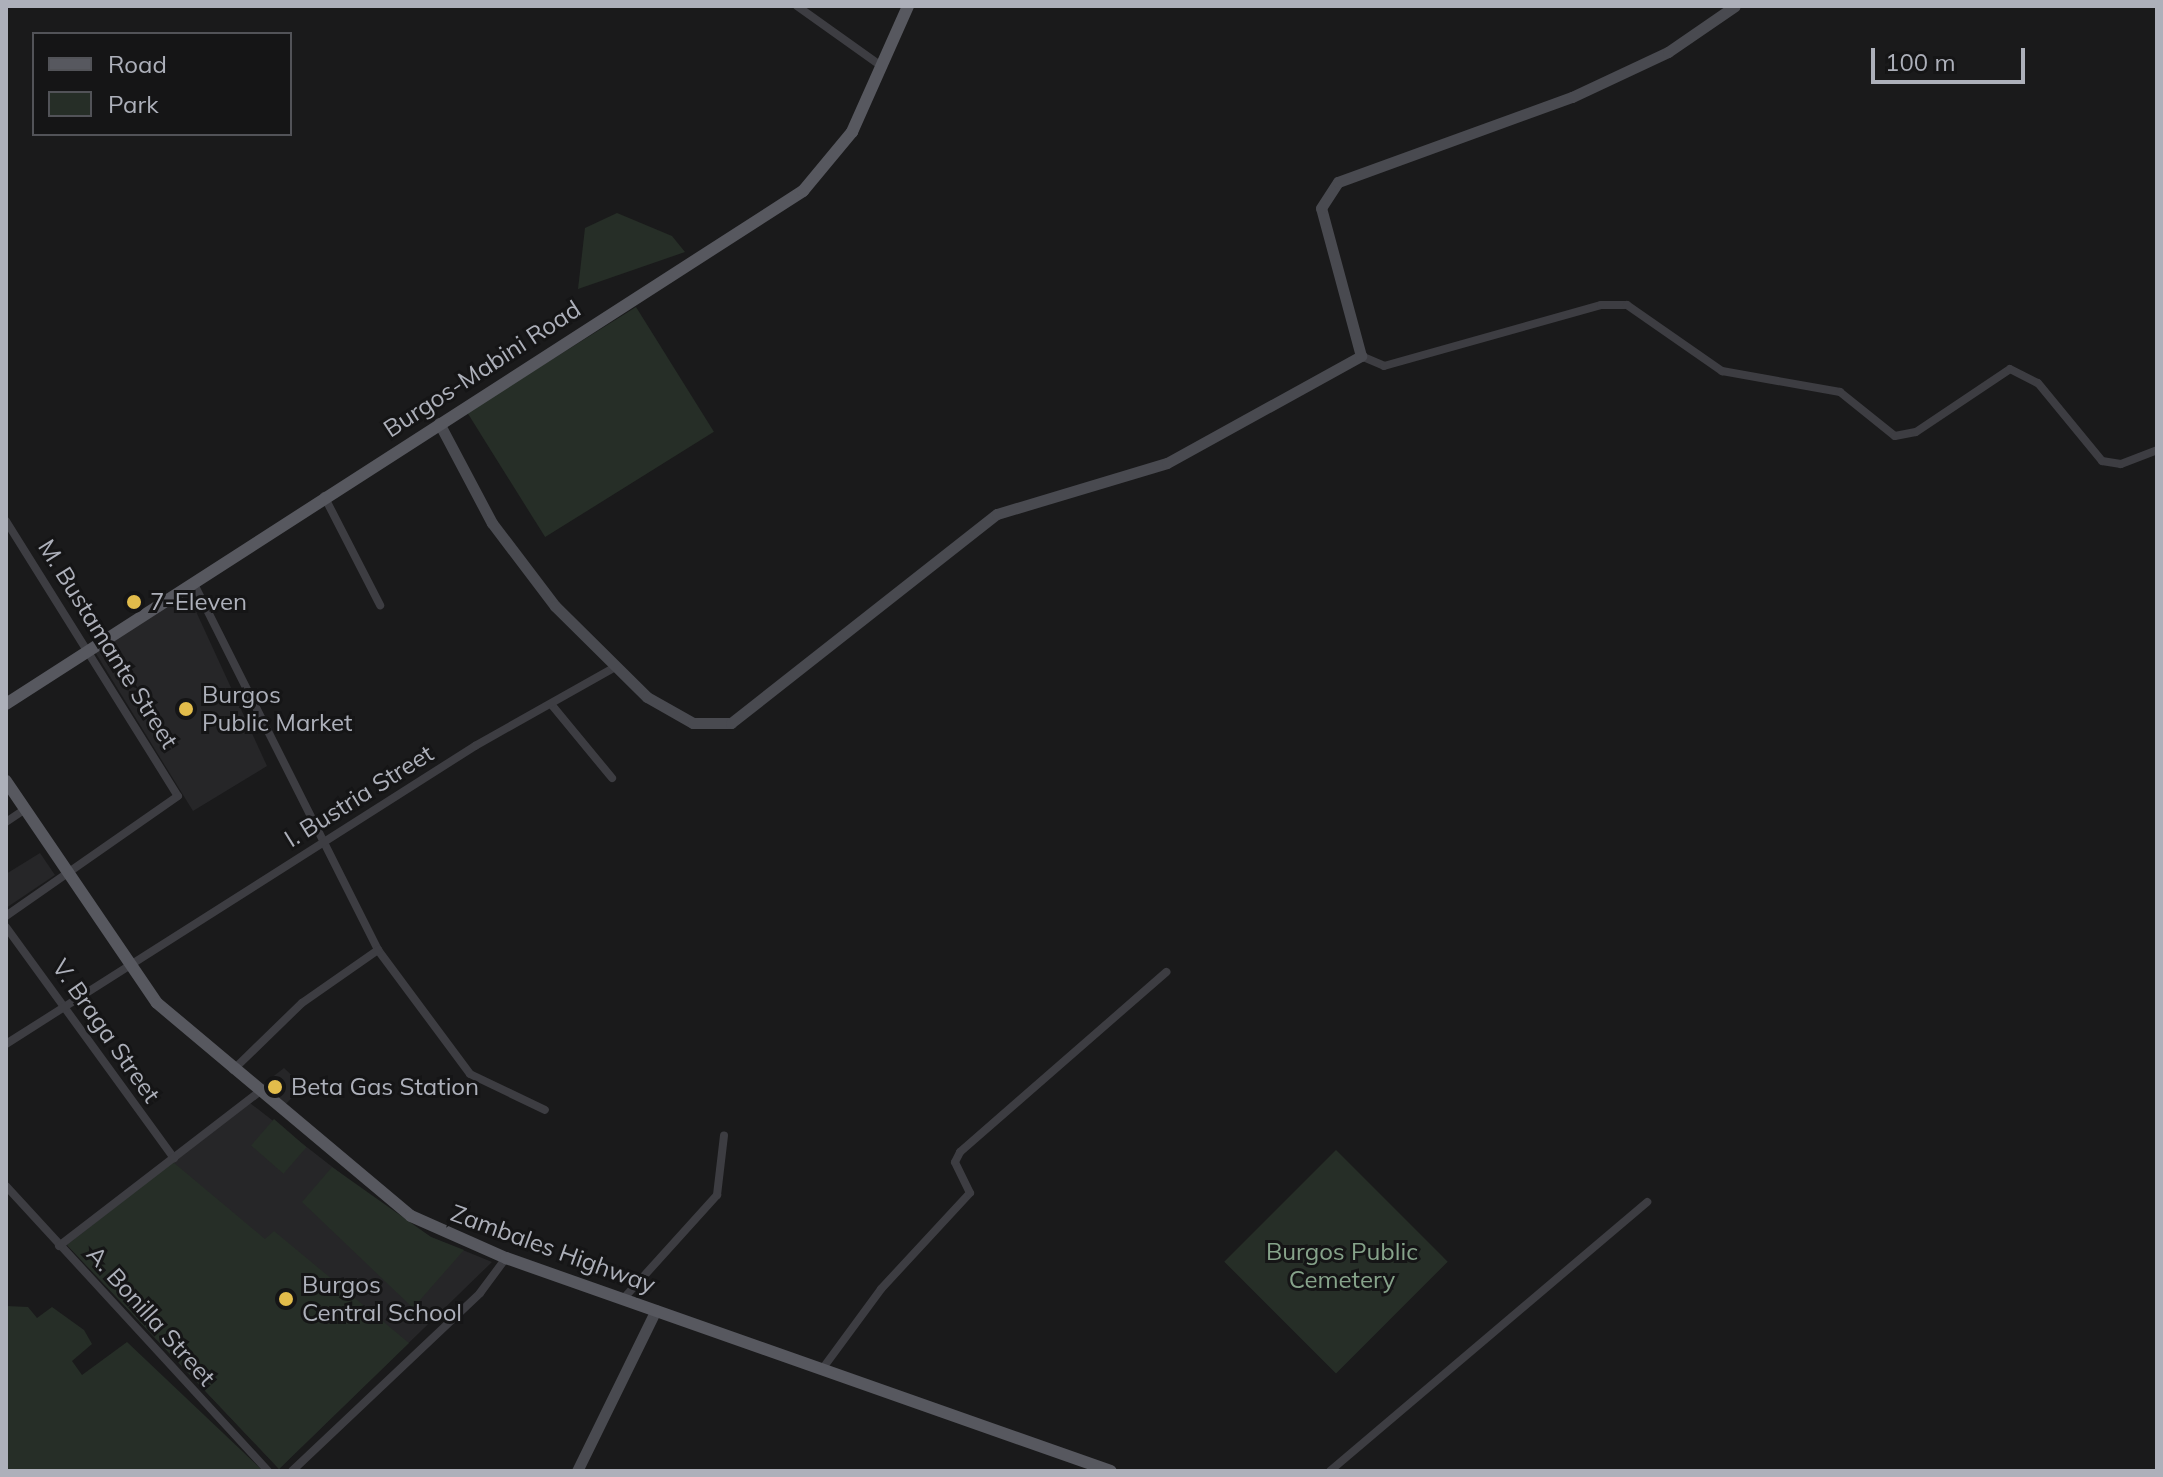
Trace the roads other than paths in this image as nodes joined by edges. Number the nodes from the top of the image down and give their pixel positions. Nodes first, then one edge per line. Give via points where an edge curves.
1 (797, 6) edge
2 (908, 6) edge
3 (1735, 6) edge
4 (881, 66) junction
5 (1361, 356) junction
6 (439, 423) junction
7 (2157, 450) edge
8 (324, 496) junction
9 (6, 521) edge
10 (193, 582) junction
11 (380, 605) dead end
12 (88, 647) junction
13 (615, 667) junction
14 (6, 704) edge
15 (551, 704) junction
16 (612, 778) dead end
17 (6, 781) edge
18 (24, 810) junction
19 (6, 822) edge
20 (319, 844) junction
21 (68, 876) junction
22 (6, 916) edge
23 (6, 927) edge
24 (378, 950) junction
25 (127, 965) junction
26 (1166, 972) dead end
27 (64, 1005) junction
28 (6, 1044) edge
29 (233, 1070) junction
30 (259, 1092) junction
31 (545, 1110) dead end
32 (724, 1135) dead end
33 (174, 1158) junction
34 (6, 1186) edge
35 (1647, 1202) dead end
36 (59, 1246) junction
37 (506, 1258) junction
38 (624, 1298) junction
39 (656, 1310) junction
40 (823, 1368) junction
41 (268, 1471) edge
42 (292, 1471) edge
43 (577, 1471) edge
44 (1111, 1471) edge
45 (1330, 1471) edge

1 - 4 street
2 - 4 main road, Burgos-Mabini Road
3 - 5 street via 1668,52 1572,97 1330,188 1321,208
4 - 6 main road, Burgos-Mabini Road via 852,132 803,191
5 - 7 street via 1384,366 1601,305 1627,305 1722,371 1840,392 1895,436 1916,432 2010,369 2038,383 2102,461 2121,464
5 - 13 street via 1167,463 997,514 731,723 693,723 647,697
6 - 8 main road, Burgos-Mabini Road
6 - 13 street via 520,566
8 - 10 main road, Burgos-Mabini Road
8 - 11 street
9 - 12 street, M. Bustamante Street
10 - 12 main road, Burgos-Mabini Road
10 - 20 street
12 - 14 main road, Burgos-Mabini Road
12 - 21 street, M. Bustamante Street via 177,790 173,803
13 - 15 street, I. Bustria Street
15 - 16 street
15 - 20 street, I. Bustria Street
17 - 18 main road, Zambales Highway
18 - 19 street
18 - 21 main road, Zambales Highway
20 - 24 street
20 - 25 street, I. Bustria Street
21 - 22 street
21 - 25 main road, Zambales Highway
23 - 27 street, V. Braga Street
24 - 29 street via 302,1003
24 - 31 street via 470,1074
25 - 27 street, I. Bustria Street
25 - 29 main road, Zambales Highway via 157,1003
26 - 40 street via 960,1152 955,1162 970,1193 881,1289
27 - 28 street, I. Bustria Street
27 - 33 street, V. Braga Street
29 - 30 main road, Zambales Highway
30 - 33 street
30 - 37 main road, Zambales Highway via 402,1210
32 - 38 street via 717,1195
33 - 36 street
34 - 36 street, A. Bonilla Street
35 - 45 street
36 - 41 street, A. Bonilla Street
37 - 38 main road, Zambales Highway
37 - 42 street via 480,1293
38 - 39 main road, Zambales Highway
39 - 40 main road, Zambales Highway
39 - 43 street
40 - 44 main road, Zambales Highway

